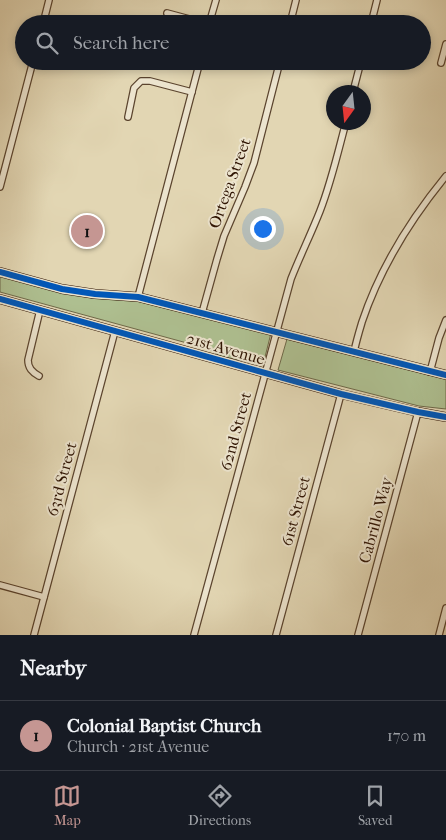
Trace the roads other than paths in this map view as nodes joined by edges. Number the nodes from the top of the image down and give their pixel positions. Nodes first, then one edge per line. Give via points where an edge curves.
1 (49, 0) edge
2 (216, 0) edge
3 (296, 0) edge
4 (377, 0) edge
5 (167, 13) dead end
6 (45, 15) edge
7 (175, 15) edge
8 (212, 15) edge
9 (292, 15) edge
10 (373, 15) edge
11 (446, 44) edge
12 (441, 63) dead end
13 (31, 70) edge
14 (198, 70) edge
15 (278, 70) edge
16 (359, 70) edge
17 (355, 85) edge
18 (192, 92) junction
19 (128, 117) dead end
20 (344, 130) edge
21 (446, 176) edge
22 (0, 188) edge
23 (0, 272) edge
24 (138, 298) junction
25 (0, 299) edge
26 (40, 310) junction
27 (202, 314) junction
28 (446, 320) edge
29 (115, 331) junction
30 (277, 332) junction
31 (354, 352) junction
32 (430, 372) junction
33 (265, 373) junction
34 (39, 376) dead end
35 (446, 376) edge
36 (341, 394) junction
37 (418, 412) junction
38 (446, 417) edge
39 (0, 585) edge
40 (44, 597) junction
41 (446, 608) edge
42 (34, 635) edge
43 (194, 635) edge
44 (276, 635) edge
45 (358, 635) edge
46 (439, 635) edge

1 - 6 street
2 - 8 street
3 - 9 street
4 - 10 street
5 - 7 street
11 - 12 street
13 - 22 street
14 - 18 street
15 - 27 street, Ortega Street via 254,163 224,236
16 - 17 street
18 - 19 street via 141,81 134,88
18 - 24 street
20 - 30 street, 62nd Street via 328,189 299,256
21 - 31 street via 418,213 386,266 362,323
23 - 24 street, 21st Avenue via 62,289
24 - 27 street, 21st Avenue
25 - 26 street, 21st Avenue
26 - 29 street, 21st Avenue
26 - 34 street via 28,360 30,370
27 - 30 street, 21st Avenue
28 - 32 street
29 - 33 street, 21st Avenue
29 - 40 street, 63rd Street
30 - 31 street, 21st Avenue
30 - 33 street, 62nd Street
31 - 32 street, 21st Avenue
32 - 35 street, 21st Avenue
33 - 36 street, 21st Avenue
33 - 43 street, 62nd Street
36 - 37 street, 21st Avenue
36 - 44 street, 61st Street
37 - 38 street, 21st Avenue
37 - 45 street, Cabrillo Way
39 - 40 street
40 - 42 street, 63rd Street
41 - 46 street

